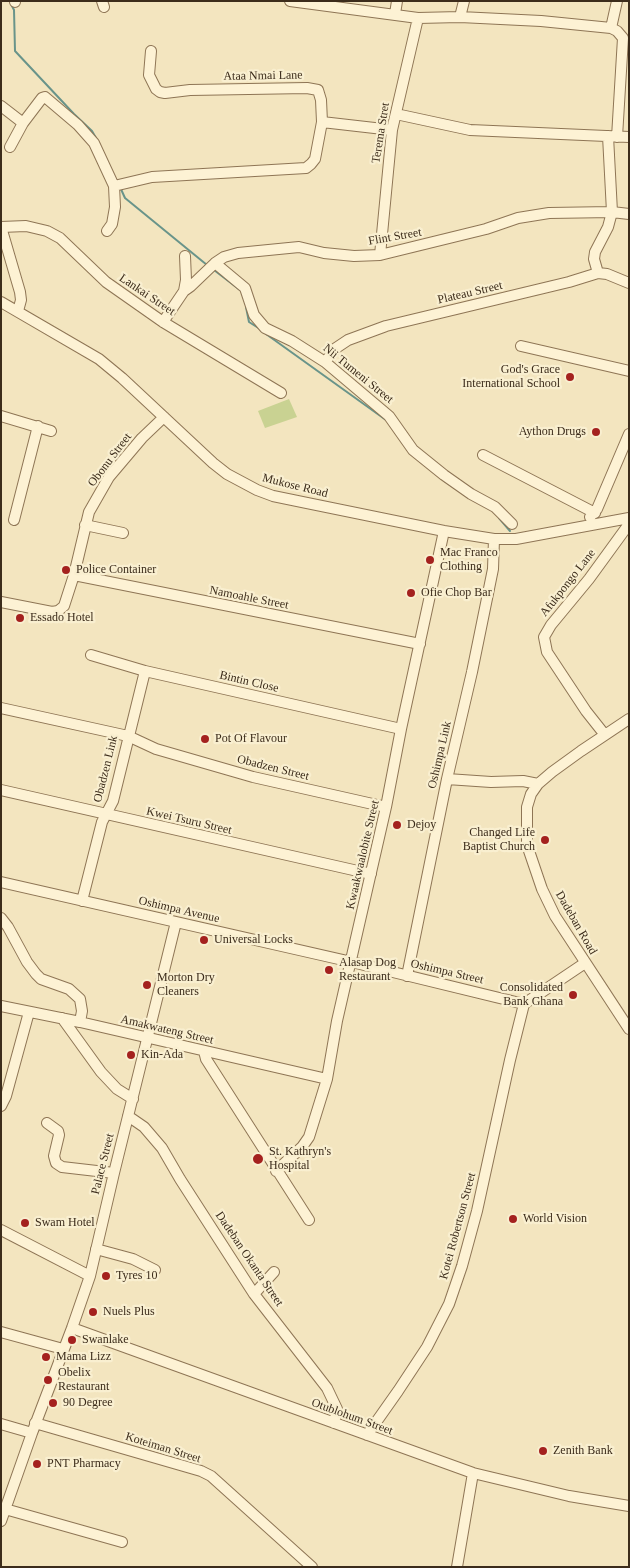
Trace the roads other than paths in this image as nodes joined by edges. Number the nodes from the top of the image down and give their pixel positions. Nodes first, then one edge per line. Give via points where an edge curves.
1 (290, 1) edge
2 (397, 1) edge
3 (464, 1) edge
4 (618, 1) edge
5 (395, 14) junction
6 (460, 17) junction
7 (418, 18) junction
8 (611, 28) junction
9 (151, 51) dead end
10 (1, 106) edge
11 (396, 114) junction
12 (322, 122) junction
13 (23, 123) junction
14 (392, 130) junction
15 (612, 136) junction
16 (629, 137) edge
17 (10, 147) dead end
18 (119, 185) junction
19 (612, 212) junction
20 (629, 214) edge
21 (1, 227) edge
22 (107, 231) dead end
23 (380, 255) junction
24 (185, 256) dead end
25 (215, 263) junction
26 (598, 273) junction
27 (629, 283) edge
28 (184, 291) junction
29 (1, 302) edge
30 (18, 311) junction
31 (163, 322) junction
32 (521, 346) dead end
33 (325, 362) junction
34 (629, 371) edge
35 (281, 393) dead end
36 (1, 416) edge
37 (164, 417) junction
38 (38, 426) junction
39 (51, 431) dead end
40 (629, 434) edge
41 (482, 455) dead end
42 (595, 513) junction
43 (629, 518) edge
44 (14, 520) dead end
45 (512, 524) dead end
46 (629, 524) edge
47 (85, 525) junction
48 (582, 526) junction
49 (444, 532) junction
50 (122, 533) dead end
51 (494, 539) junction
52 (74, 575) junction
53 (1, 602) edge
54 (420, 644) junction
55 (91, 655) dead end
56 (144, 671) junction
57 (1, 708) edge
58 (629, 720) edge
59 (401, 729) junction
60 (605, 735) junction
61 (128, 736) junction
62 (447, 779) junction
63 (538, 784) junction
64 (1, 790) edge
65 (386, 807) junction
66 (106, 815) junction
67 (371, 874) junction
68 (1, 882) edge
69 (82, 900) junction
70 (1, 918) edge
71 (176, 922) junction
72 (352, 962) junction
73 (585, 963) junction
74 (407, 976) junction
75 (524, 1004) junction
76 (1, 1006) edge
77 (29, 1012) junction
78 (62, 1018) junction
79 (80, 1022) junction
80 (629, 1028) edge
81 (148, 1038) junction
82 (204, 1051) junction
83 (327, 1079) junction
84 (132, 1099) junction
85 (1, 1106) edge
86 (128, 1116) junction
87 (47, 1123) dead end
88 (276, 1171) junction
89 (114, 1173) junction
90 (309, 1220) dead end
91 (1, 1230) edge
92 (96, 1249) junction
93 (155, 1270) dead end
94 (274, 1272) dead end
95 (90, 1276) junction
96 (254, 1294) junction
97 (72, 1328) junction
98 (1, 1332) edge
99 (63, 1349) junction
100 (334, 1423) junction
101 (1, 1424) edge
102 (34, 1428) junction
103 (367, 1435) junction
104 (473, 1474) junction
105 (629, 1506) edge
106 (5, 1509) junction
107 (1, 1521) edge
108 (122, 1542) dead end
109 (312, 1567) edge
110 (457, 1567) edge

1 - 5 street
2 - 5 street
3 - 6 street
4 - 8 street
5 - 7 street
6 - 7 street
6 - 8 street
7 - 11 street, Terema Stret
8 - 15 street via 623,38
9 - 12 street, Ataa Nmai Lane via 149,75 160,92 318,90
10 - 13 street
11 - 14 street, Terema Stret
11 - 15 street via 470,130
12 - 14 street
12 - 18 street, Ataa Nmai Lane via 315,159 306,168 152,177
13 - 17 street
13 - 18 street via 42,98 50,100 94,143
14 - 23 street, Terema Stret
15 - 16 street
15 - 19 street
18 - 22 street via 112,224
19 - 20 street, Flint Street
19 - 23 street, Flint Street via 518,218
19 - 26 street via 595,252
21 - 30 street via 20,292
21 - 31 street, Lankai Street via 26,226 60,238 106,282
23 - 25 street, Flint Street via 354,256 299,247 238,253
24 - 28 street
25 - 28 street, Flint Street
25 - 33 street, Nii Tumeni Street via 245,288 254,315 265,328
26 - 27 street
26 - 33 street, Plateau Street via 386,326 348,340 336,348
28 - 31 street, Flint Street
29 - 30 street, Mukose Road
30 - 37 street, Mukose Road via 99,359
31 - 35 street, Lankai Street
32 - 34 street
33 - 45 street, Nii Tumeni Street via 389,416 413,450 471,494 495,507
36 - 38 street
37 - 47 street, Obonu Street via 109,477
37 - 49 street, Mukose Road via 227,474 257,490
38 - 39 street
38 - 44 street
40 - 42 street
41 - 42 street
42 - 48 street
43 - 48 street, Mukose Road
46 - 60 street, Afukpongo Lane via 544,637 547,652
47 - 50 street
47 - 52 street, Obonu Street
48 - 51 street, Mukose Road via 521,538
49 - 51 street, Mukose Road
49 - 54 street, Kwaakwaalobite Street
51 - 62 street, Oshimpa Link via 493,569
52 - 53 street, Obonu Street via 66,602 58,611
52 - 54 street, Namoahle Street
54 - 59 street, Kwaakwaalobite Street
55 - 56 street, Bintin Close
56 - 59 street, Bintin Close
56 - 61 street, Obadzen Link
57 - 61 street, Obadzen Street
58 - 60 street, Dadeban Road
59 - 65 street, Kwaakwaalobite Street
60 - 63 street, Dadeban Road
61 - 65 street, Obadzen Street via 156,749 253,777
61 - 66 street, Obadzen Link via 113,801
62 - 63 street
62 - 74 street, Oshimpa Link
63 - 73 street, Dadeban Road via 527,807 527,845 554,916
64 - 66 street, Kwei Tsuru Street
65 - 67 street, Kwaakwaalobite Street
66 - 67 street, Kwei Tsuru Street
66 - 69 street, Obadzen Link
67 - 72 street, Kwaakwaalobite Street
68 - 69 street, Oshimpa Avenue
69 - 71 street, Oshimpa Avenue
70 - 79 street via 36,974 69,989 80,999
71 - 72 street, Oshimpa Avenue
71 - 81 street, Palace Street
72 - 74 street, Oshimpa Street
72 - 83 street, Kwaakwaalobite Street
73 - 75 street
73 - 80 street, Dadeban Road
74 - 75 street, Oshimpa Street
75 - 103 street, Kotei Robertson Street via 477,1211 450,1304 427,1347
76 - 77 street, Amakwateng Street
77 - 78 street, Amakwateng Street
77 - 85 street
78 - 79 street, Amakwateng Street
78 - 84 street via 101,1072
79 - 81 street, Amakwateng Street
81 - 82 street, Amakwateng Street
81 - 84 street, Palace Street
82 - 83 street, Amakwateng Street
82 - 88 street
83 - 88 street, Kwaakwaalobite Street via 309,1137
84 - 86 street, Palace Street
86 - 89 street, Palace Street
86 - 96 street, Dadeban Okanta Street via 144,1127 162,1148
87 - 89 street via 59,1135 54,1156 56,1163 62,1167
88 - 90 street
89 - 92 street, Palace Street
91 - 95 street
92 - 93 street via 133,1259
92 - 95 street, Palace Street
94 - 96 street
95 - 97 street, Palace Street
96 - 100 street, Dadeban Okanta Street via 327,1388 337,1409
97 - 99 street, Palace Street
97 - 100 street, Otublohum Street
98 - 99 street
99 - 102 street, Palace Street
100 - 103 street, Otublohum Street
101 - 102 street, Koteiman Street
102 - 106 street, Palace Street
102 - 109 street, Koteiman Street via 211,1476
103 - 104 street, Otublohum Street
104 - 105 street, Otublohum Street
104 - 110 street
106 - 107 street, Palace Street
106 - 108 street

